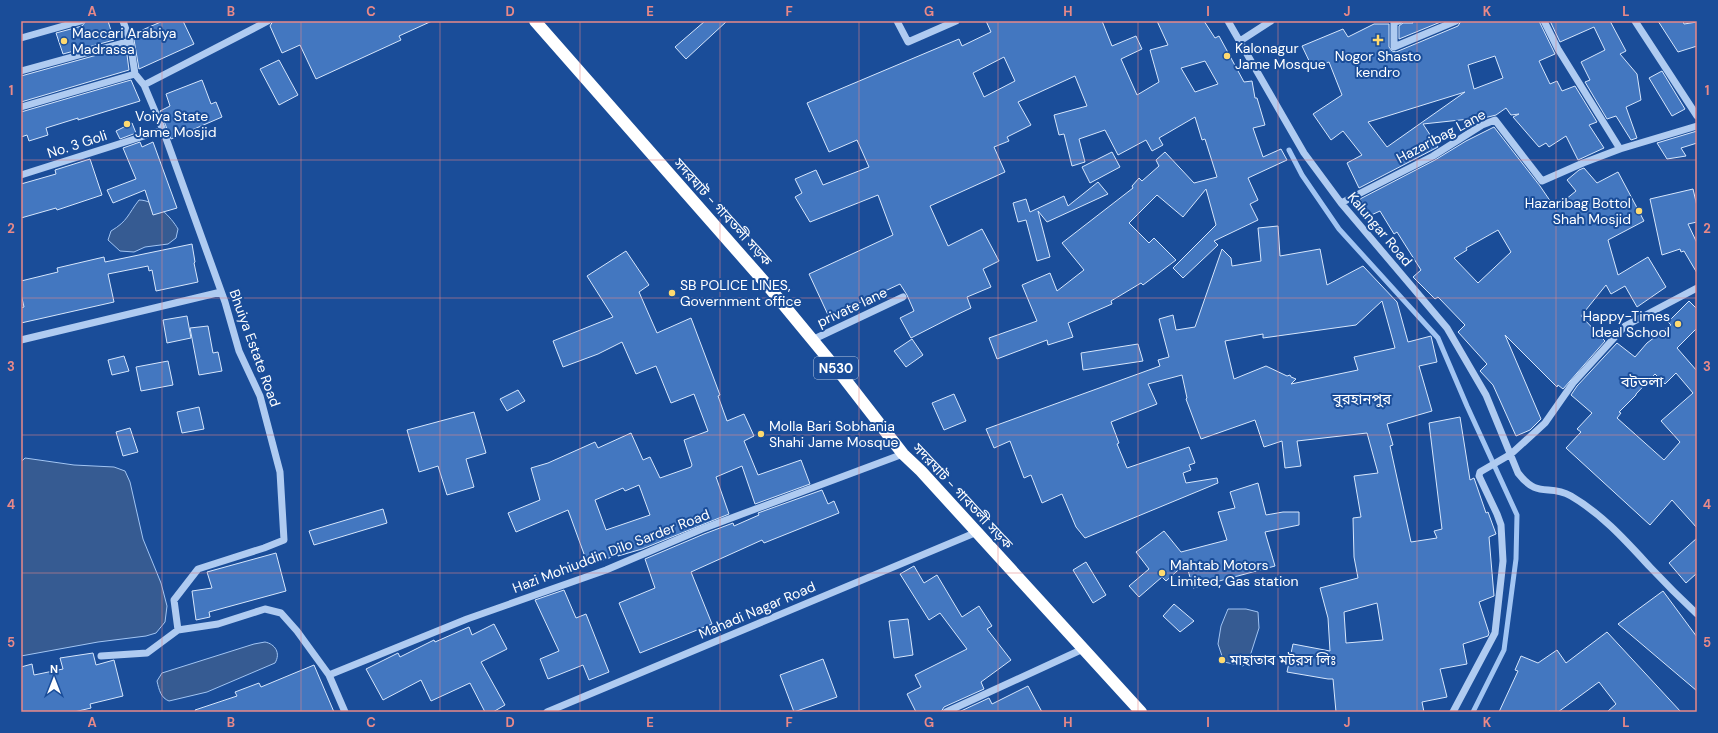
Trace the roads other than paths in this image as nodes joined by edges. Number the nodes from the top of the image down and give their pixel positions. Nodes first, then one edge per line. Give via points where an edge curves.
1 (80, 21) edge
2 (123, 21) edge
3 (268, 21) edge
4 (535, 21) edge
5 (897, 21) edge
6 (956, 21) edge
7 (1228, 21) edge
8 (1271, 21) edge
9 (1399, 21) edge
10 (1456, 21) edge
11 (1544, 21) edge
12 (1635, 21) edge
13 (21, 38) edge
14 (130, 41) junction
15 (1240, 41) junction
16 (21, 71) edge
17 (135, 74) junction
18 (144, 85) junction
19 (21, 107) edge
20 (1697, 116) edge
21 (1697, 126) edge
22 (163, 130) junction
23 (1620, 149) junction
24 (21, 175) edge
25 (1341, 203) junction
26 (1697, 288) edge
27 (221, 292) junction
28 (903, 297) dead end
29 (21, 340) edge
30 (812, 340) junction
31 (903, 454) junction
32 (1511, 454) junction
33 (977, 532) junction
34 (1697, 614) edge
35 (178, 630) junction
36 (1083, 649) junction
37 (101, 656) dead end
38 (329, 675) junction
39 (345, 712) edge
40 (547, 712) edge
41 (946, 712) edge
42 (1141, 712) edge
43 (1453, 712) edge

1 - 13 street
2 - 14 street
3 - 18 street
4 - 30 highway, সদরঘাট - গাবতলী সড়ক / N530 via 768,286
5 - 6 street via 908,42
7 - 15 street, Kalungar Road
8 - 15 street
9 - 10 street via 1394,22 1394,48
11 - 23 street
12 - 20 street
14 - 16 street
14 - 17 street
15 - 25 street, Kalungar Road via 1304,153
17 - 18 street, Bhuiya Estate Road
17 - 19 street
18 - 22 street, Bhuiya Estate Road
21 - 23 street, Hazaribag Lane
22 - 24 street, No. 3 Goli
22 - 27 street, Bhuiya Estate Road
23 - 25 street, Hazaribag Lane via 1542,181 1495,120 1482,125 1433,156
25 - 32 street, Kalungar Road via 1447,328 1486,395
26 - 32 street via 1625,326 1573,383 1545,423
27 - 29 street
27 - 35 street, Bhuiya Estate Road via 239,351 260,396 280,472 284,540 198,569 174,600
28 - 30 street, private lane
30 - 31 highway, সদরঘাট - গাবতলী সড়ক / N530
31 - 33 highway, সদরঘাট - গাবতলী সড়ক / N530
31 - 38 street, Hazi Mohiuddin Dilo Sarder Road via 702,529 606,570 467,619
32 - 34 street, Kalungar Road via 1518,473 1526,483 1540,490 1561,491 1589,507 1627,540
32 - 43 street via 1480,472 1479,476 1498,514 1503,561 1494,633
33 - 36 highway, সদরঘাট - গাবতলী সড়ক / N530
33 - 40 street, Mahadi Nagar Road
35 - 37 street via 147,653
35 - 38 street via 218,624 265,609 281,613 298,631
36 - 41 street
36 - 42 highway, সদরঘাট - গাবতলী সড়ক / N530
38 - 39 street

